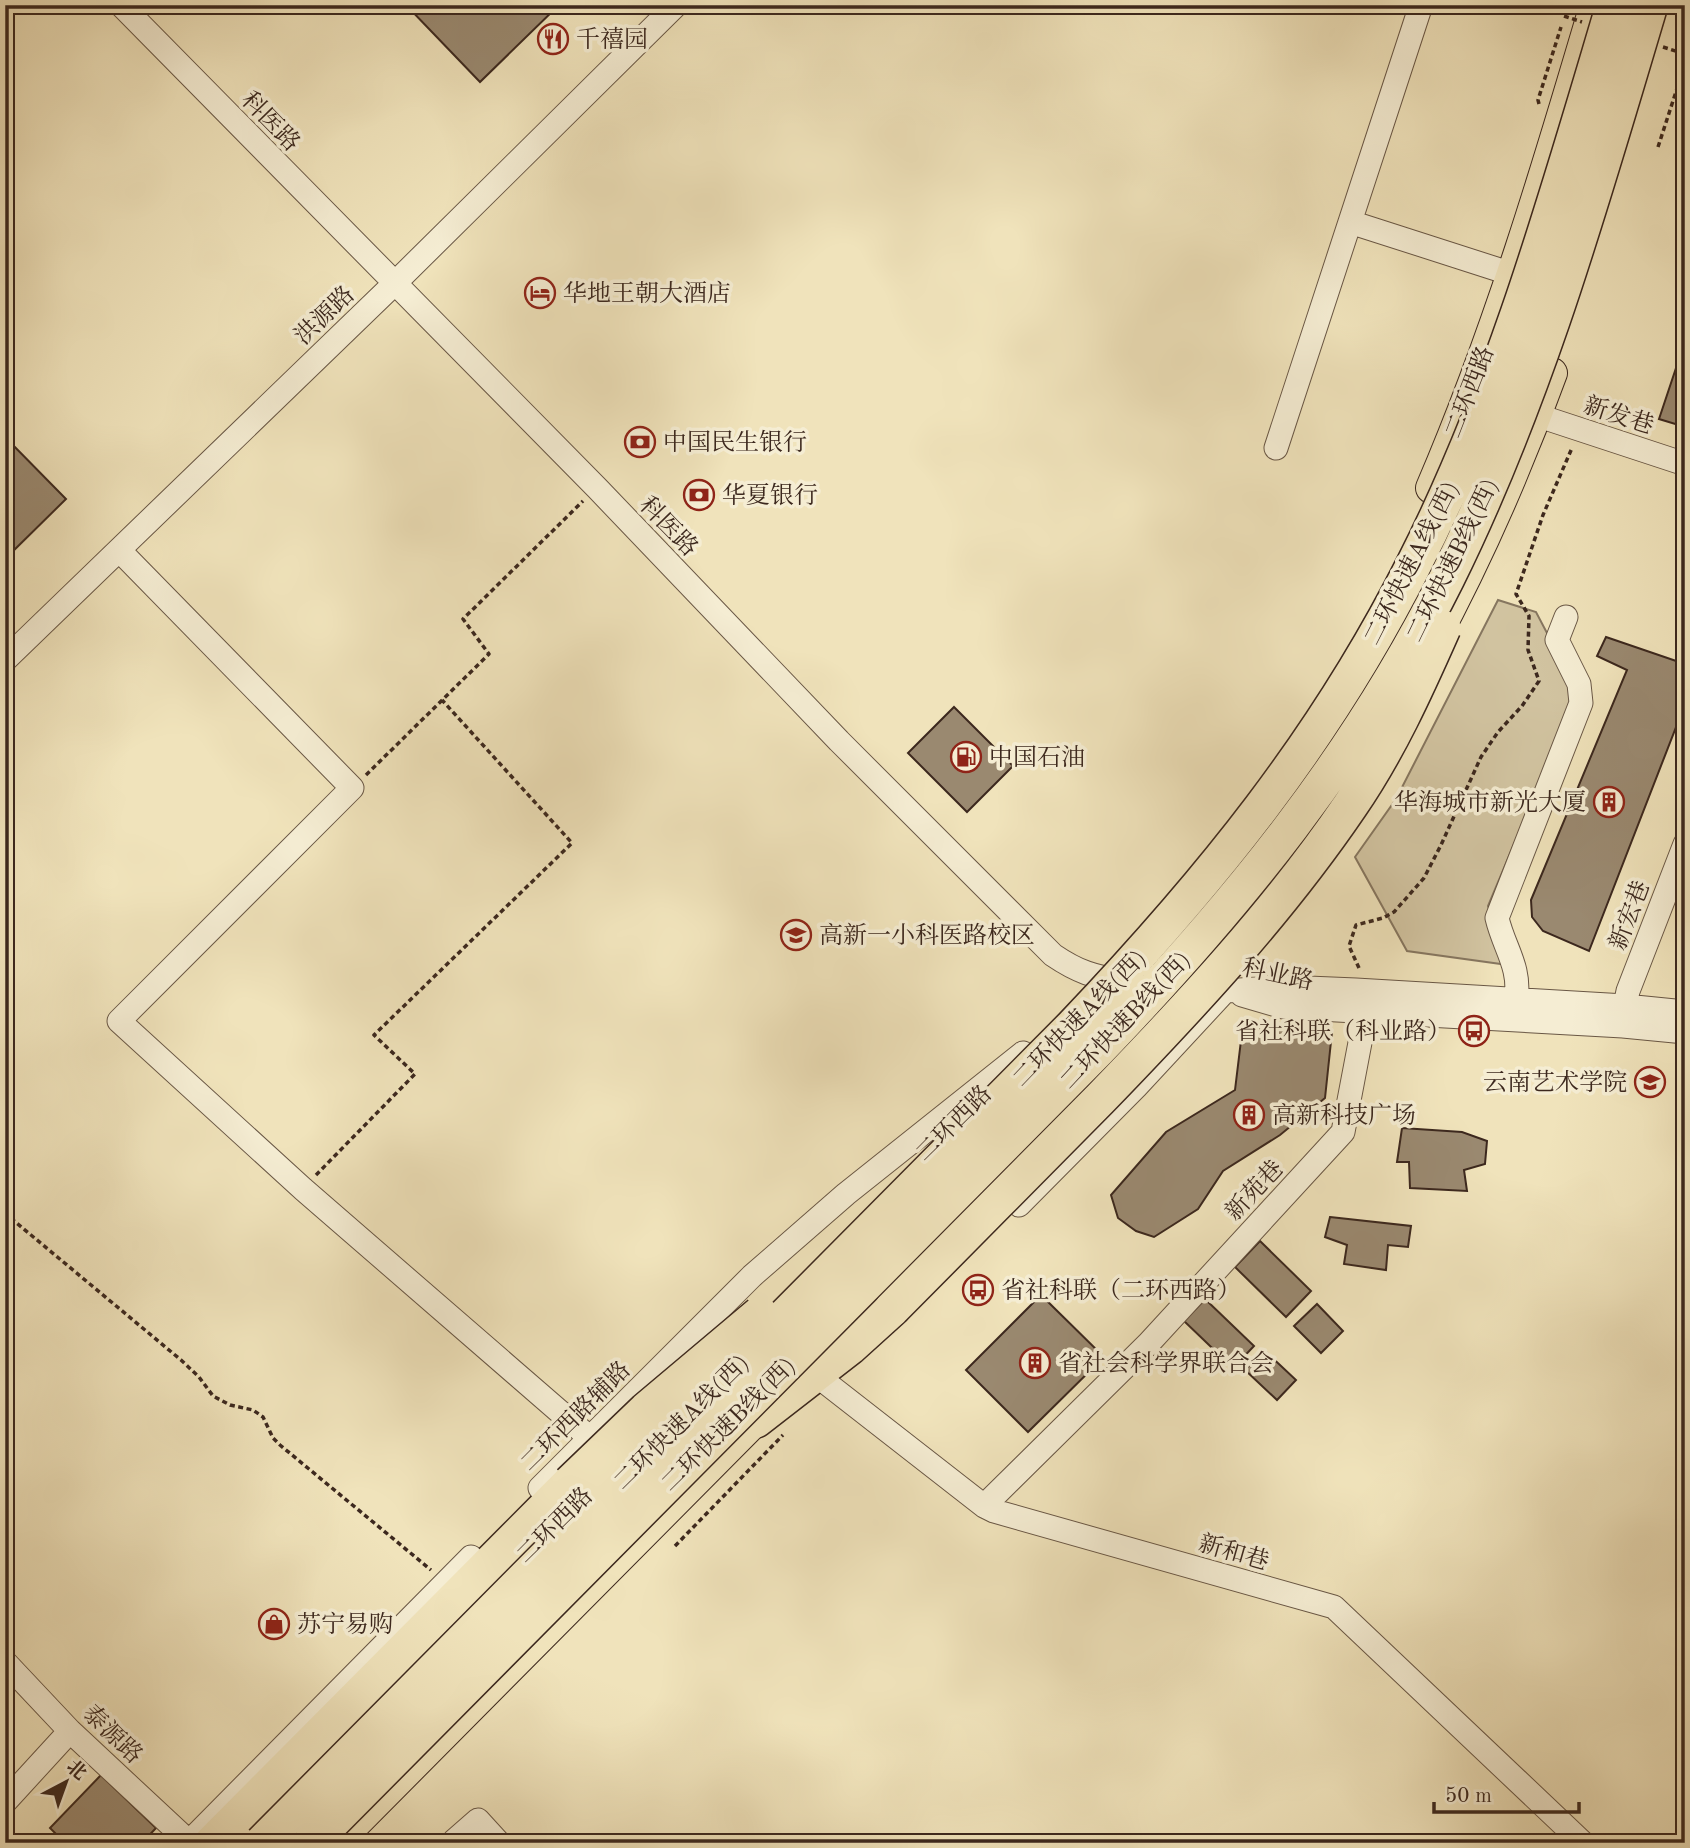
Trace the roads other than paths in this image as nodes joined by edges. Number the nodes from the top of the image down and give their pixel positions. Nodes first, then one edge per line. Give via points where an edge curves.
1 (121, 5) edge
2 (676, 5) edge
3 (1421, 5) edge
4 (1595, 5) edge
5 (1614, 5) edge
6 (1650, 5) edge
7 (1668, 5) edge
8 (1350, 222) junction
9 (1512, 274) junction
10 (394, 284) junction
11 (1536, 415) junction
12 (1276, 448) dead end
13 (1504, 450) junction
14 (1685, 464) edge
15 (119, 551) junction
16 (1566, 617) dead end
17 (5, 660) edge
18 (1314, 828) junction
19 (1685, 844) edge
20 (1680, 867) edge
21 (1095, 977) junction
22 (1180, 989) junction
23 (1225, 991) junction
24 (1516, 999) junction
25 (1625, 1006) junction
26 (1366, 1011) junction
27 (1685, 1012) edge
28 (1685, 1032) edge
29 (1023, 1053) junction
30 (919, 1182) junction
31 (825, 1382) junction
32 (769, 1428) junction
33 (590, 1438) junction
34 (984, 1506) junction
35 (5, 1662) edge
36 (70, 1731) junction
37 (5, 1802) edge
38 (348, 1839) edge
39 (196, 1842) edge
40 (237, 1843) edge
41 (262, 1843) edge
42 (311, 1843) edge
43 (456, 1843) edge
44 (499, 1843) edge
45 (1584, 1843) edge

1 - 10 street, 科医路
2 - 10 street, 洪源路
3 - 8 street
4 - 9 main road, 二环西路
5 - 30 highway, 二环快速A线(西), bridge via 1534,264 1485,403 1430,533 1366,654 1292,768 1207,878 1100,999
6 - 13 highway, 二环快速B线(西), bridge via 1555,311
7 - 11 main road via 1607,208
8 - 9 street
8 - 12 street
9 - 21 main road, 二环西路 via 1428,495 1345,654 1235,816
10 - 15 street, 洪源路
10 - 21 street, 科医路 via 1053,955
11 - 14 street, 新发巷
11 - 18 main road via 1507,490 1434,640 1375,739
13 - 32 highway, bridge via 1474,547 1412,698 1327,839 1193,1001 1105,1094
13 - 42 highway, 二环快速B线(西), bridge via 1451,570 1378,701 1300,818 1225,911 1070,1080
15 - 17 street, 洪源路
15 - 33 street via 352,788 118,1021
16 - 24 street via 1557,640 1579,684 1581,703 1497,918 1515,968
18 - 22 main road
18 - 23 street via 1271,925
19 - 20 street, 新宏巷
20 - 25 street, 新宏巷
21 - 22 street, 科医路
21 - 29 main road, 二环西路
22 - 23 street, 科医路
22 - 32 main road
23 - 24 street, 科业路 via 1284,987
23 - 26 street, 科业路 via 1283,1007
23 - 31 street via 904,1321
24 - 25 street, 科业路
25 - 27 street, 科业路
26 - 28 street, 科业路
26 - 34 street, 新苑巷 via 1343,1132 1148,1344
29 - 33 street, 二环西路辅路 via 759,1270
29 - 40 main road, 二环西路
30 - 39 highway, bridge via 623,1431
30 - 41 highway, 二环快速A线(西), bridge
31 - 32 street
31 - 34 street, 新和巷
32 - 38 main road
33 - 39 street, 二环西路辅路
34 - 45 street, 新和巷 via 1334,1607
35 - 36 street, 泰源路
36 - 37 street
36 - 39 street, 泰源路
43 - 44 street via 478,1820

